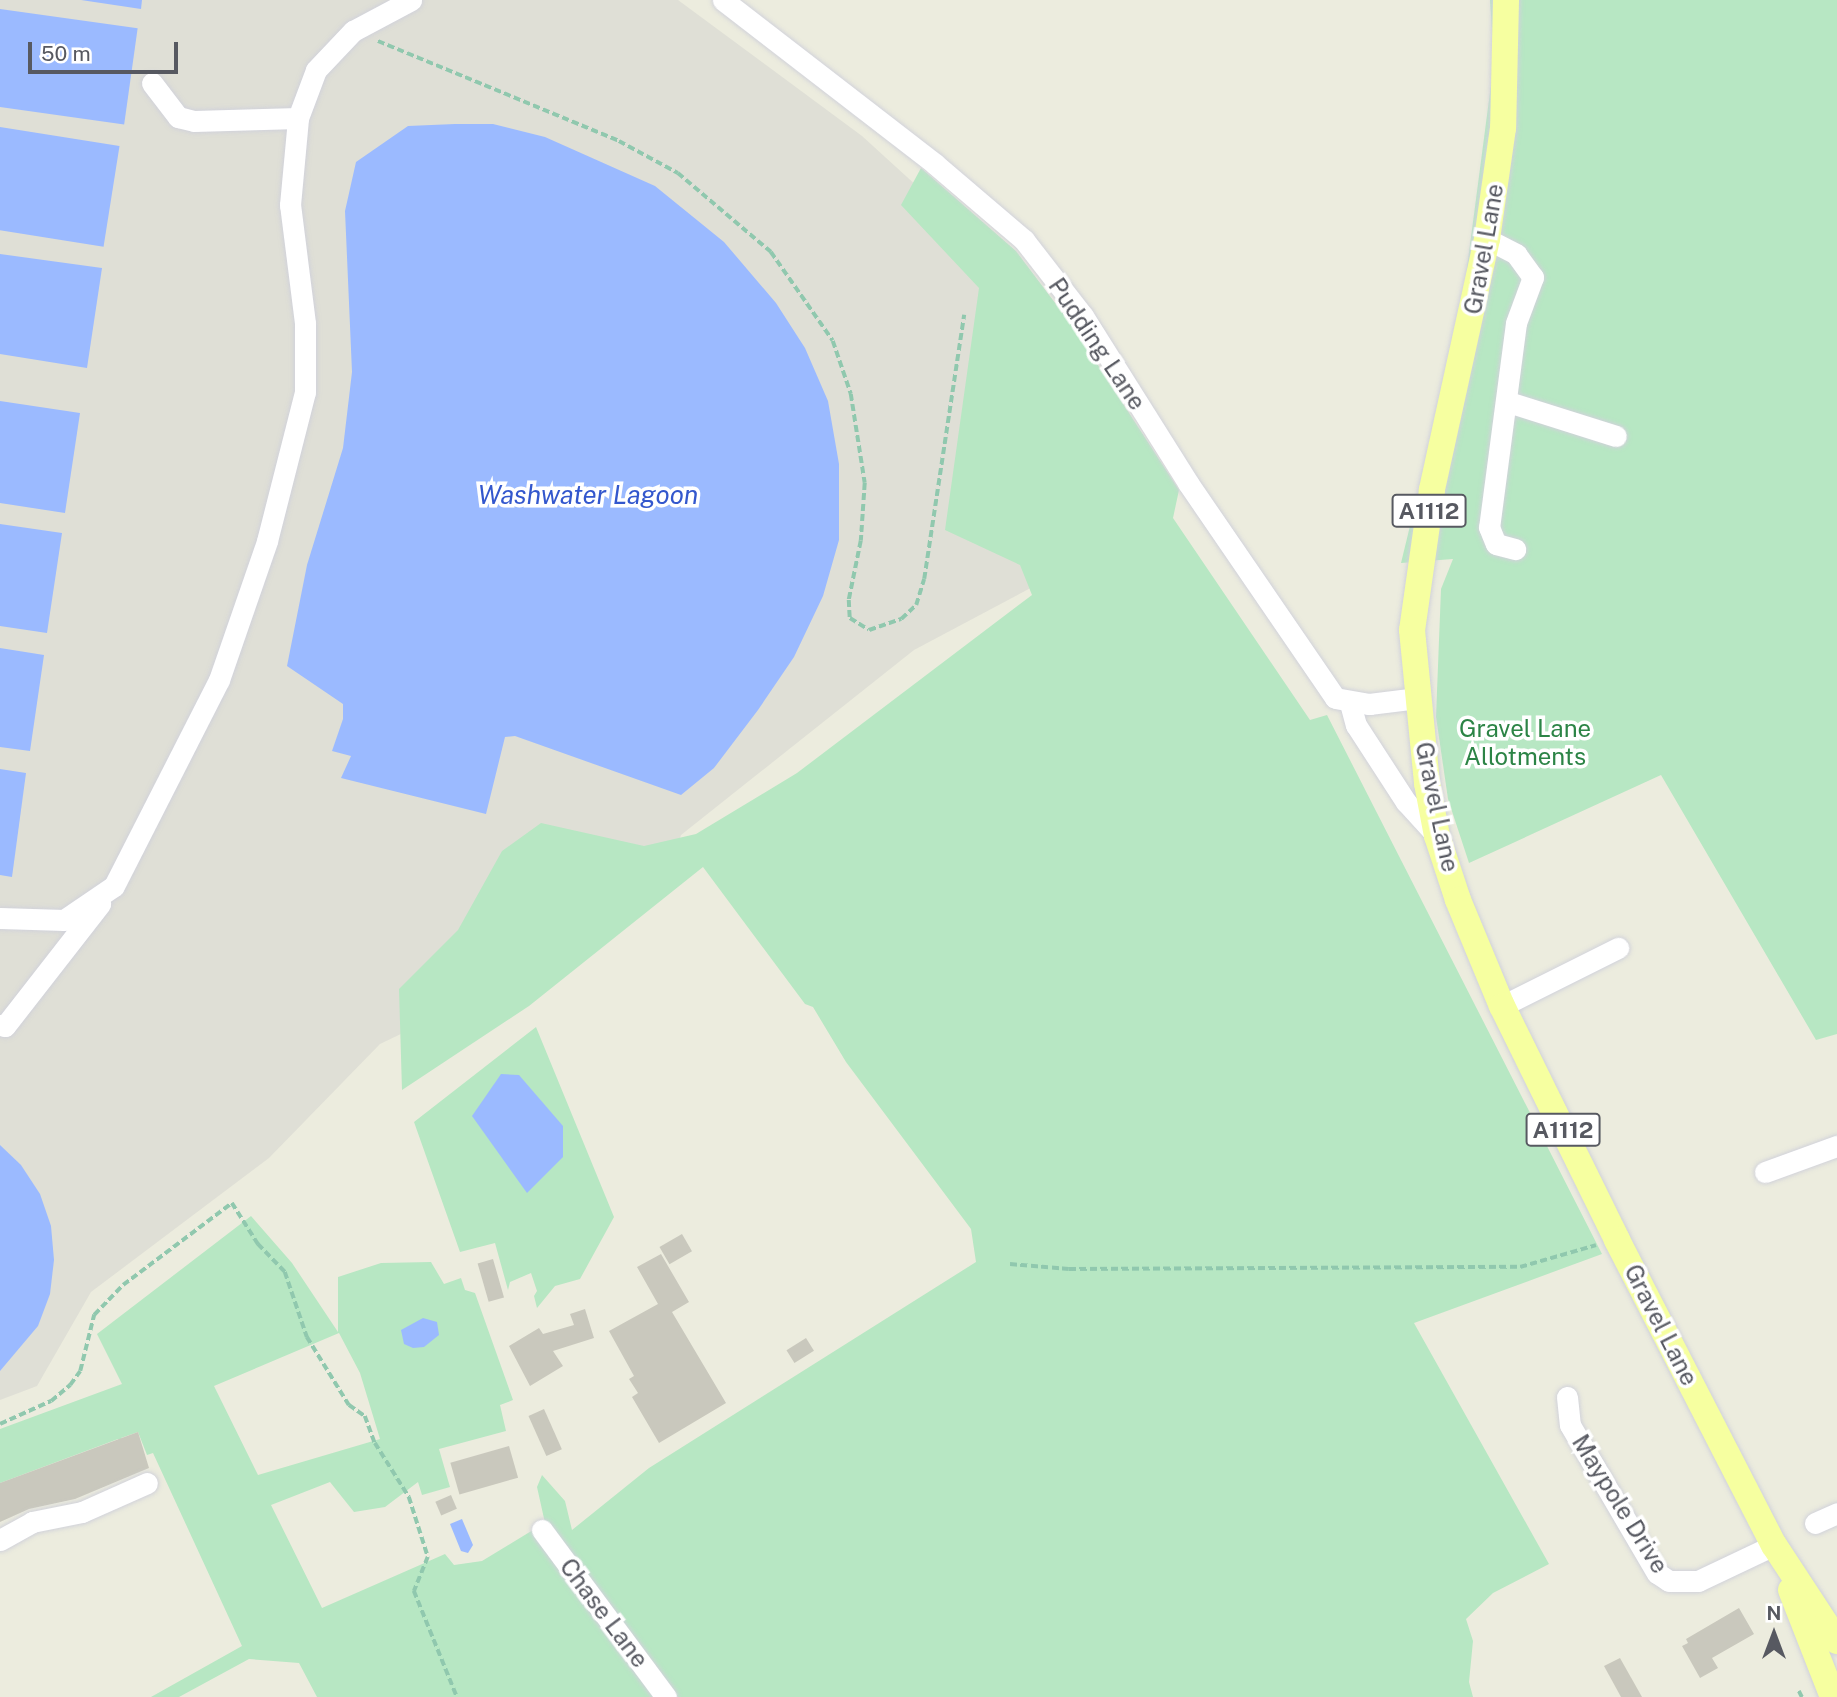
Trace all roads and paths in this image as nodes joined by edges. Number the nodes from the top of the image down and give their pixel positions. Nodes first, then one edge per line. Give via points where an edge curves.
1 (411, 0) edge
2 (723, 0) edge
3 (1506, 0) edge
4 (352, 31) junction
5 (152, 83) dead end
6 (298, 118) junction
7 (1487, 239) junction
8 (964, 315) dead end
9 (1508, 402) junction
10 (1616, 436) dead end
11 (1515, 549) dead end
12 (1418, 698) junction
13 (1350, 703) junction
14 (1437, 836) junction
15 (114, 886) junction
16 (0, 918) edge
17 (1618, 948) dead end
18 (1502, 1006) junction
19 (0, 1025) edge
20 (1837, 1146) edge
21 (1765, 1172) dead end
22 (1617, 1240) junction
23 (1010, 1264) dead end
24 (1567, 1397) dead end
25 (0, 1424) edge
26 (147, 1483) dead end
27 (1837, 1513) edge
28 (1815, 1523) dead end
29 (541, 1530) dead end
30 (0, 1540) edge
31 (1775, 1547) junction
32 (1837, 1641) edge
33 (1799, 1691) dead end
34 (1835, 1696) edge
35 (457, 1697) edge
36 (666, 1697) edge
37 (1802, 1697) edge

1 - 4 street
2 - 13 street, Pudding Lane via 1024,240 1083,316 1326,687 1342,702
3 - 7 main road, Gravel Lane / A1112 via 1503,128
4 - 6 street via 316,71
4 - 8 path via 619,141 678,173 771,252 833,341 851,394 866,483 850,618 869,630 901,619 916,605 920,592
5 - 6 street via 178,117 194,121
6 - 15 street via 290,205 305,323 305,392 267,541 219,680
7 - 9 street via 1516,254 1533,277 1516,323
7 - 12 main road, Gravel Lane / A1112 via 1427,526 1412,630
9 - 10 street
9 - 11 street via 1489,535 1496,544
12 - 13 street
12 - 14 main road, Gravel Lane / A1112
13 - 14 street via 1356,725 1379,761 1406,802
14 - 18 main road, Gravel Lane / A1112
15 - 16 street via 64,920
15 - 19 street via 5,1026
17 - 18 street
18 - 22 main road, Gravel Lane / A1112
20 - 21 street
22 - 23 path via 1520,1267 1069,1269
22 - 31 main road, Gravel Lane / A1112
24 - 31 street, Maypole Drive via 1570,1425 1657,1573 1668,1581 1698,1581
25 - 35 path via 51,1401 70,1385 80,1371 94,1314 123,1285 232,1203 258,1244 285,1272 307,1337 349,1405 365,1416 375,1443 409,1497 428,1557 414,1591
26 - 30 street via 82,1512 32,1522
27 - 28 street
29 - 36 street, Chase Lane
31 - 32 main road, Gravel Lane / A1112
31 - 34 main road, Gravel Lane / A1112
33 - 37 path

